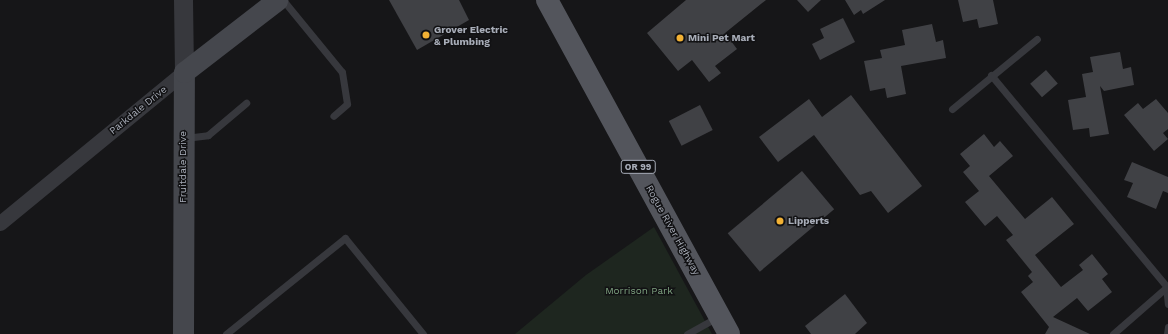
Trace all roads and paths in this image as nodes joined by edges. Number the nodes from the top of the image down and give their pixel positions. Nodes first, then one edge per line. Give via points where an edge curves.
1 (183, 0) edge
2 (277, 0) edge
3 (283, 0) edge
4 (547, 0) edge
5 (1037, 38) dead end
6 (184, 72) junction
7 (991, 75) junction
8 (246, 103) dead end
9 (952, 110) dead end
10 (333, 116) dead end
11 (183, 137) junction
12 (0, 223) edge
13 (1167, 286) edge
14 (1168, 304) edge
15 (725, 325) edge
16 (1168, 326) edge
17 (182, 334) edge
18 (226, 334) edge
19 (423, 334) edge
20 (687, 334) edge
21 (1113, 334) edge
22 (1167, 334) edge

1 - 6 street, Fruitdale Drive
2 - 6 main road, Parkdale Drive
3 - 10 lane via 342,72 347,104
4 - 15 main road, Rogue River Highway / OR 99
5 - 7 lane
6 - 11 main road, Fruitdale Drive
6 - 12 street, Parkdale Drive
7 - 9 lane
7 - 13 lane
8 - 11 lane via 208,135
11 - 17 main road, Fruitdale Drive
13 - 14 lane
13 - 21 lane
15 - 20 lane
16 - 22 lane
18 - 19 lane via 345,238

